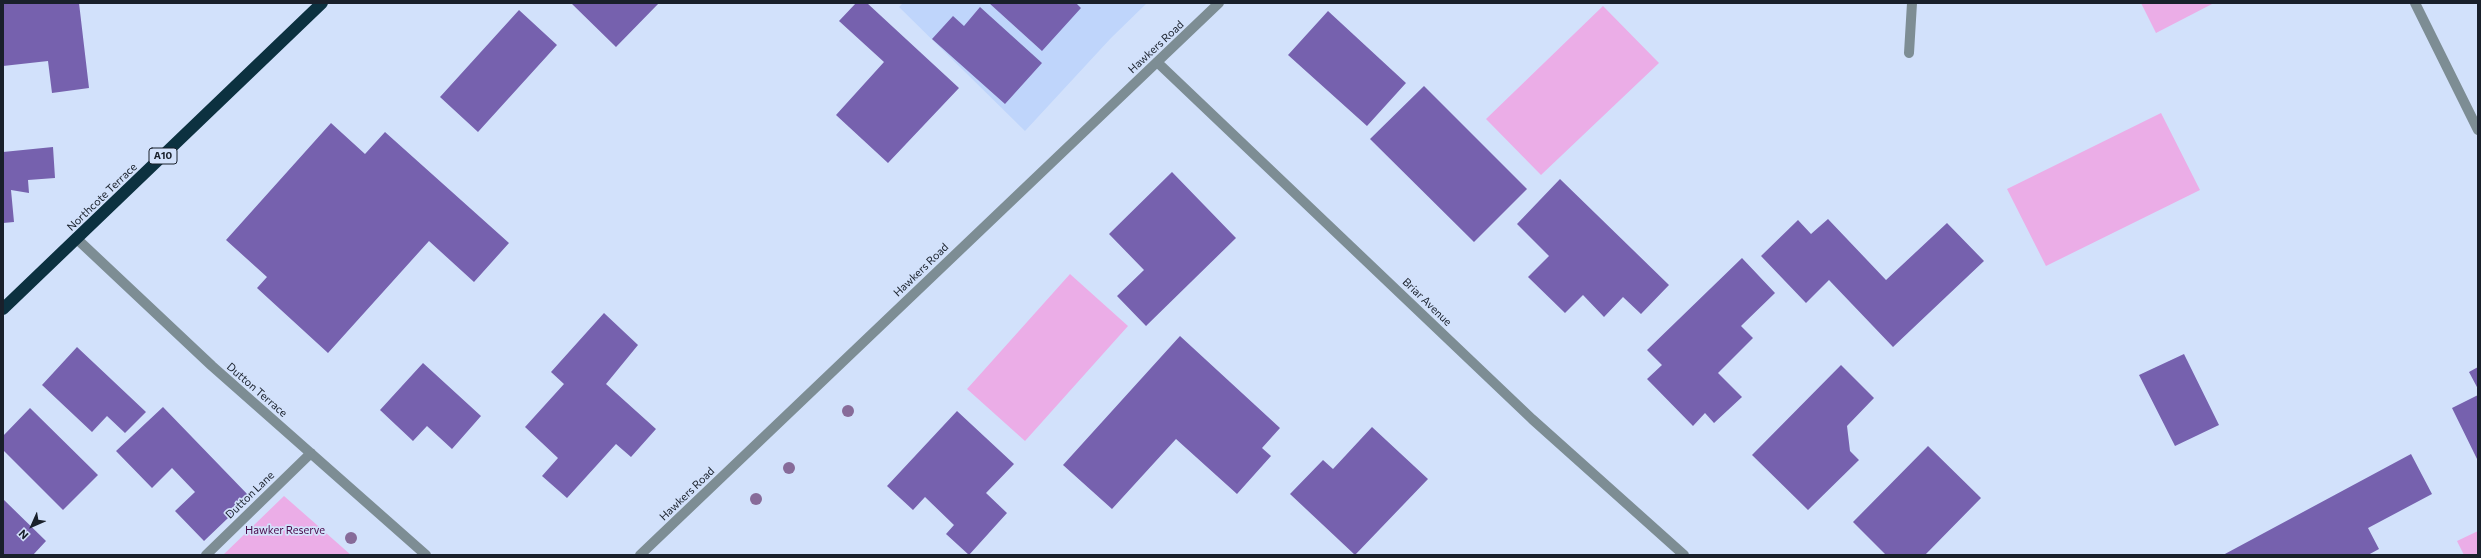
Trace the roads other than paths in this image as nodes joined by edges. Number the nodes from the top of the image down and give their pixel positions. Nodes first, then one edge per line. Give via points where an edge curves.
1 (322, 3) edge
2 (1219, 3) edge
3 (1912, 3) edge
4 (2415, 3) edge
5 (1909, 53) dead end
6 (1157, 62) junction
7 (2478, 130) edge
8 (78, 239) junction
9 (3, 309) edge
10 (311, 453) junction
11 (206, 555) edge
12 (426, 555) edge
13 (640, 555) edge
14 (1684, 555) edge

1 - 8 highway, Northcote Terrace / A10
2 - 6 street, Hawkers Road
3 - 5 street
4 - 7 street
6 - 13 street, Hawkers Road
6 - 14 street, Briar Avenue via 1532,419
8 - 9 highway, Northcote Terrace / A10
8 - 10 street, Dutton Terrace via 212,366
10 - 11 street, Dutton Lane
10 - 12 street, Dutton Terrace

